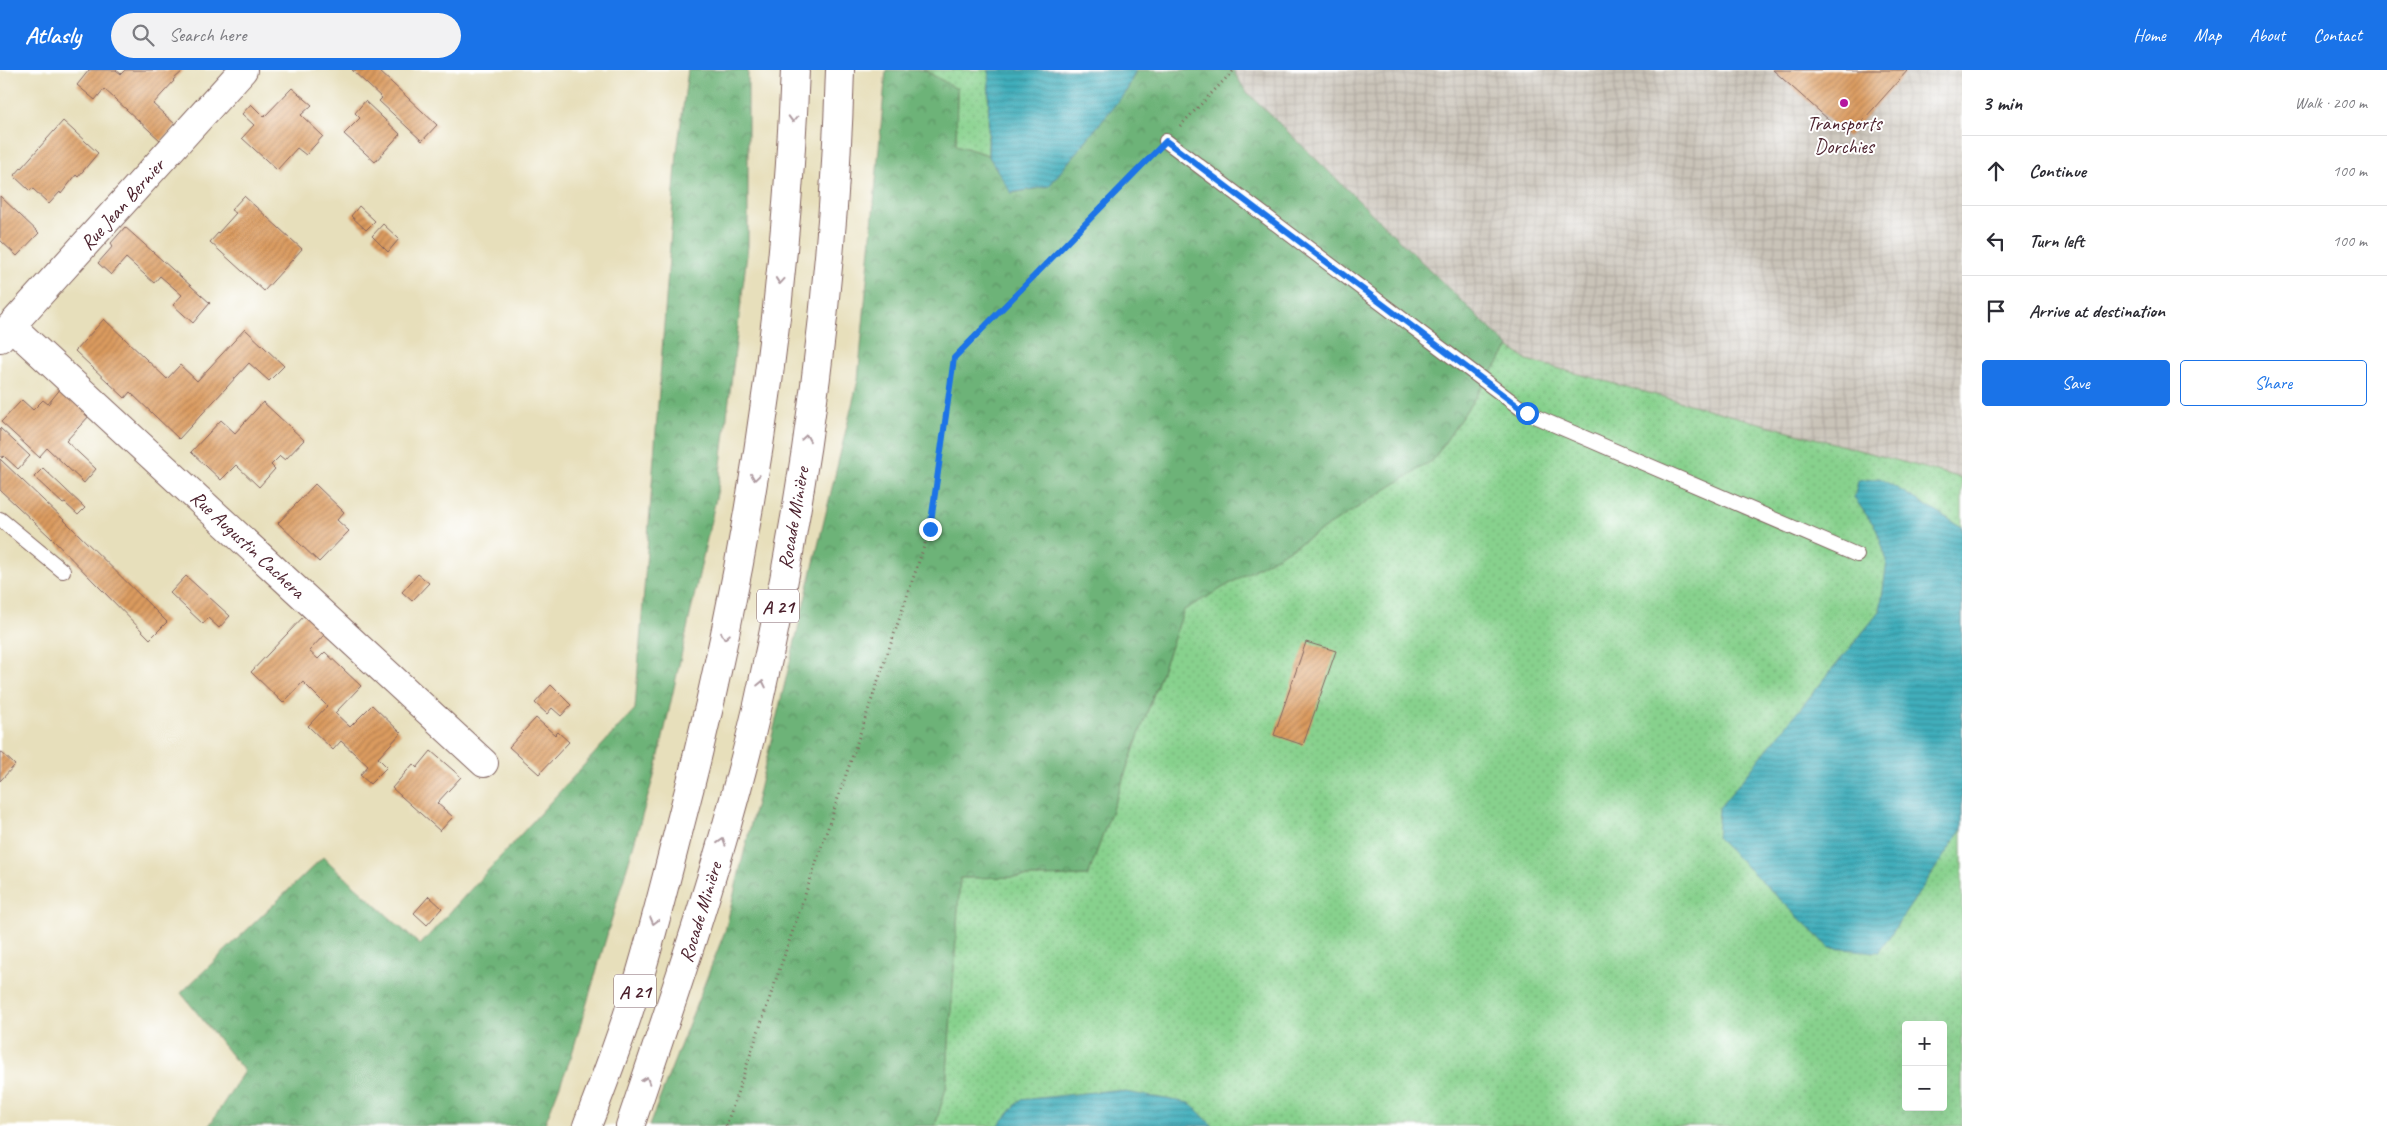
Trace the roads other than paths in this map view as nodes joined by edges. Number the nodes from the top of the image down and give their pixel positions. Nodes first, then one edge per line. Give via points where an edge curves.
1 (243, 70) edge
2 (794, 70) edge
3 (840, 70) edge
4 (1166, 141) road end
5 (6, 332) edge
6 (0, 519) edge
7 (1857, 555) dead end
8 (62, 571) dead end
9 (484, 763) dead end
10 (587, 1126) edge
11 (630, 1126) edge

1 - 5 main road, Rue Jean Bernier
2 -> 10 main road, Rocade Minière / A 21 via 785,229 771,367 752,494 724,644 693,776 633,1000
11 -> 3 main road, Rocade Minière / A 21 via 684,967 723,837 758,706 777,612 808,431 828,259
4 - 7 lane via 1527,413
5 - 9 main road, Rue Augustin Cachera
6 - 8 lane

